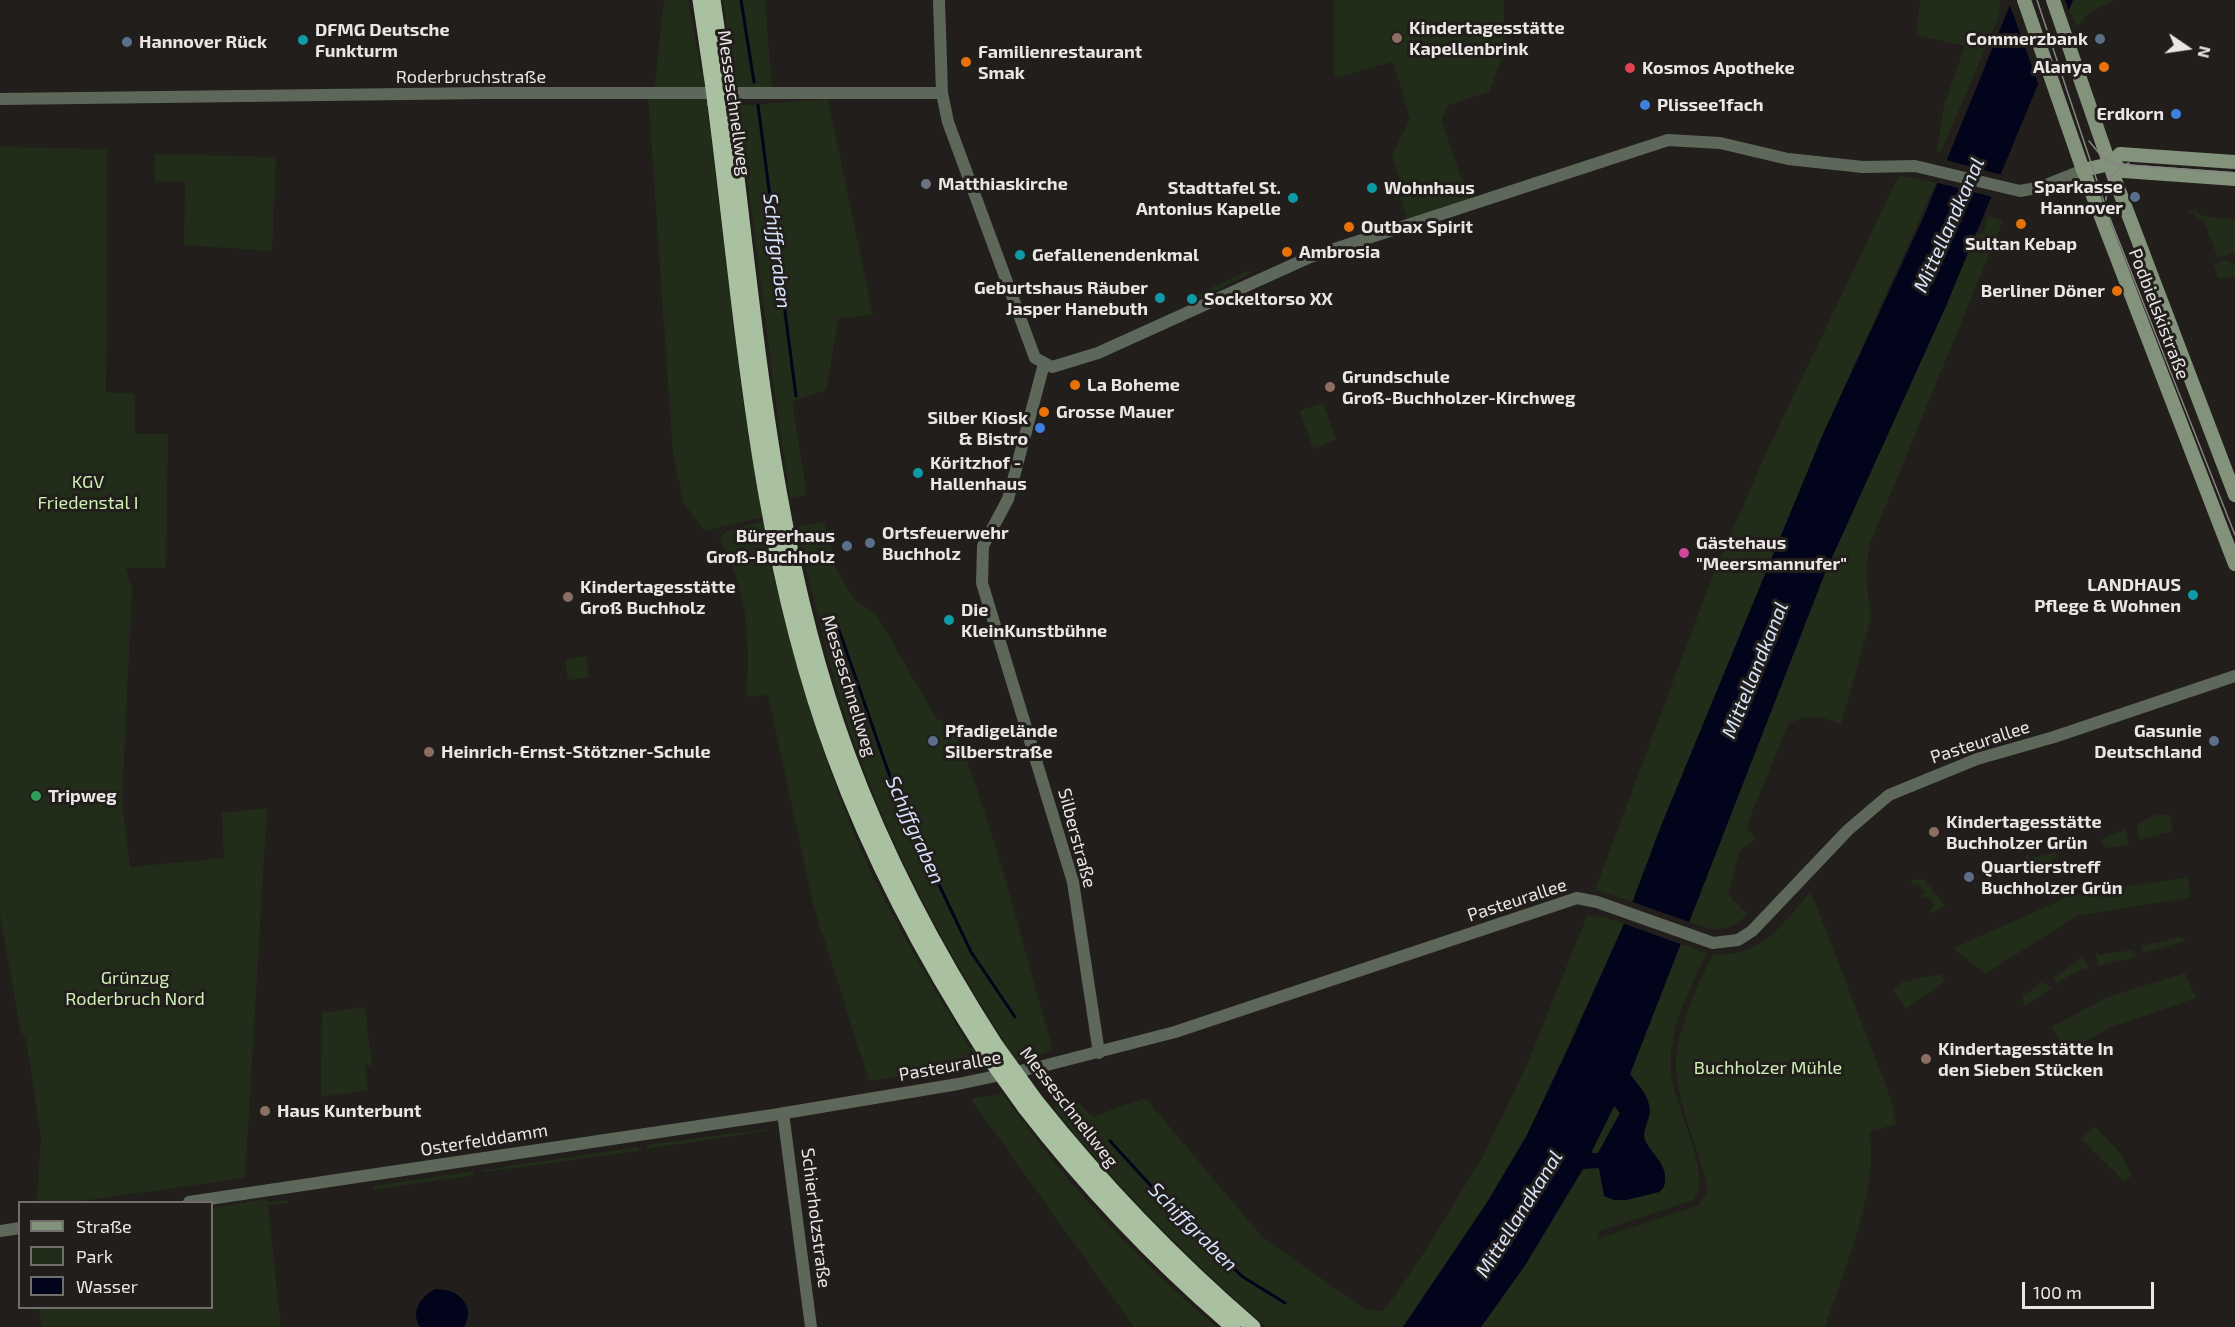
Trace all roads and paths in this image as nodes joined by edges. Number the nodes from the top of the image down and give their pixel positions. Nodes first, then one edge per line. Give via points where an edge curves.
1 (700, 0) edge
2 (713, 0) edge
3 (939, 0) edge
4 (2024, 0) edge
5 (2053, 0) edge
6 (720, 88) junction
7 (942, 93) junction
8 (0, 99) edge
9 (2235, 162) edge
10 (2110, 164) junction
11 (2083, 170) junction
12 (2235, 178) edge
13 (1044, 364) junction
14 (2235, 495) edge
15 (2235, 564) edge
16 (2235, 676) edge
17 (1099, 1053) junction
18 (1031, 1105) junction
19 (783, 1113) junction
20 (202, 1201) edge
21 (18, 1228) edge
22 (0, 1231) edge
23 (810, 1327) edge
24 (1233, 1327) edge
25 (1253, 1327) edge

1 - 6 highway, Messeschnellweg
2 - 6 highway, Messeschnellweg
3 - 7 street
4 - 11 main road, Podbielskistraße
5 - 10 main road, Podbielskistraße
6 - 18 highway, Messeschnellweg, bridge via 766,402 775,499 831,705 878,830 930,939 992,1051
7 - 8 street, Roderbruchstraße
7 - 13 street via 948,122 1027,337 1035,358
9 - 10 main road via 2120,154
10 - 11 main road
10 - 12 main road via 2124,171
10 - 14 main road, Podbielskistraße
11 - 13 street via 2032,190 2004,188 1916,166 1853,166 1788,159 1720,143 1668,140 1310,257 1098,353 1060,366
11 - 15 main road, Podbielskistraße
13 - 17 street, Silberstraße via 1008,499 983,546 982,583 1073,882
16 - 17 street, Pasteurallee via 1977,759 1889,795 1863,816 1752,931 1730,942 1703,940 1587,899 1571,900 1175,1032
17 - 19 street, Pasteurallee via 958,1084
18 - 24 highway, Messeschnellweg via 1062,1155 1132,1232
18 - 25 highway, Messeschnellweg via 1140,1222
19 - 20 street, Osterfelddamm
19 - 23 street, Schierholzstraße
21 - 22 street

